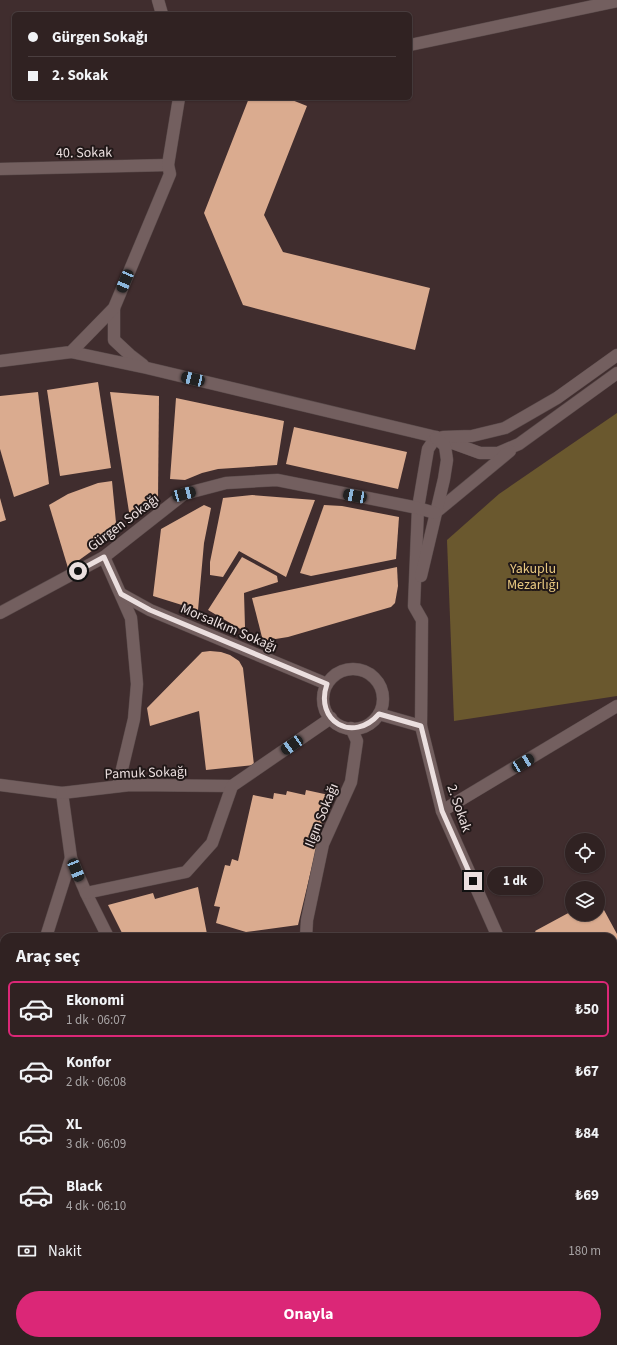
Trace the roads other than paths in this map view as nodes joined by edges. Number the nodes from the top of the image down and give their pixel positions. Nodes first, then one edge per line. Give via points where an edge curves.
1 (158, 0) edge
2 (617, 1) edge
3 (161, 12) edge
4 (412, 45) edge
5 (179, 100) edge
6 (168, 165) junction
7 (0, 169) edge
8 (114, 308) junction
9 (71, 352) junction
10 (617, 355) edge
11 (0, 361) edge
12 (148, 368) junction
13 (617, 373) edge
14 (436, 437) junction
15 (519, 444) junction
16 (418, 508) junction
17 (435, 513) junction
18 (104, 557) junction
19 (121, 594) junction
20 (414, 606) junction
21 (0, 614) edge
22 (327, 684) junction
23 (617, 706) edge
24 (379, 714) junction
25 (331, 718) junction
26 (421, 726) junction
27 (351, 728) junction
28 (0, 784) edge
29 (118, 786) junction
30 (232, 786) junction
31 (62, 793) junction
32 (442, 811) junction
33 (71, 858) junction
34 (86, 893) junction
35 (47, 933) edge
36 (106, 933) edge
37 (306, 933) edge
38 (496, 933) edge

1 - 3 street
2 - 4 street
5 - 6 street
6 - 7 street, 40. Sokak
6 - 8 street via 170,174
8 - 9 street
8 - 12 street via 114,340
9 - 11 street
9 - 12 street
10 - 14 street via 557,398 505,428 472,436
12 - 14 street
13 - 15 street
14 - 15 street via 480,453 498,453
14 - 16 street via 428,449
14 - 17 street via 445,446 447,460
15 - 17 street
16 - 17 street, Gürgen Sokağı
16 - 18 street, Gürgen Sokağı via 277,480 226,483 184,494
16 - 20 street
17 - 20 street
18 - 19 street
18 - 21 street, Gürgen Sokağı
19 - 22 street, Morsalkım Sokağı via 150,610
19 - 29 street via 132,618 137,684 134,719
20 - 26 street, 2. Sokak via 422,620
22 - 24 street via 333,676 352,668 370,673 377,679 383,697
22 - 25 street via 324,702
23 - 32 street
24 - 26 street
24 - 27 street via 367,725
25 - 27 street via 343,727
25 - 30 street
26 - 32 street, 2. Sokak
27 - 37 street, Ilgın Sokağı via 357,741 351,782 323,844
28 - 31 street, Pamuk Sokağı
29 - 30 street, Pamuk Sokağı
29 - 31 street, Pamuk Sokağı
30 - 34 street via 212,844 186,872
31 - 33 street
32 - 38 street, 2. Sokak
33 - 34 street
33 - 35 street
34 - 36 street

